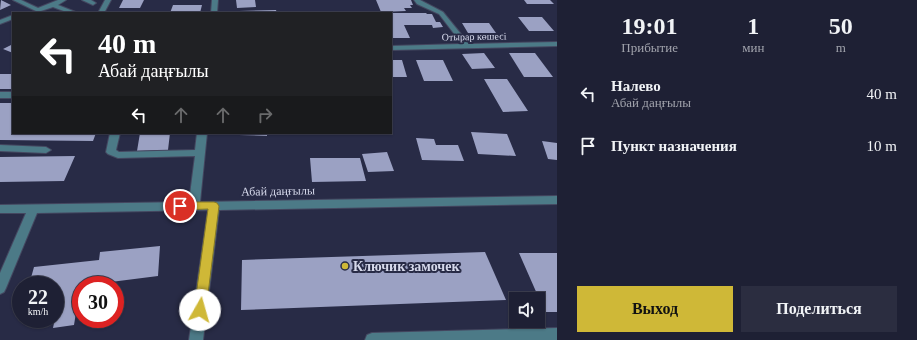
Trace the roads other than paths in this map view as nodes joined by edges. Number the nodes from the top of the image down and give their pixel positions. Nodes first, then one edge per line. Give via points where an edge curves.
1 (16, 0) edge
2 (63, 0) edge
3 (86, 0) edge
4 (108, 0) edge
5 (215, 0) edge
6 (418, 0) edge
7 (93, 3) dead end
8 (53, 5) junction
9 (33, 8) junction
10 (24, 12) edge
11 (72, 12) edge
12 (102, 12) edge
13 (214, 12) edge
14 (12, 17) edge
15 (0, 22) edge
16 (557, 44) edge
17 (467, 46) junction
18 (392, 48) edge
19 (0, 95) edge
20 (12, 95) edge
21 (116, 134) edge
22 (202, 134) edge
23 (0, 148) edge
24 (46, 150) dead end
25 (200, 153) junction
26 (557, 200) edge
27 (194, 206) junction
28 (214, 206) junction
29 (33, 208) junction
30 (0, 209) edge
31 (0, 288) edge
32 (557, 335) edge
33 (196, 340) edge
34 (372, 340) edge

1 - 9 street
2 - 8 street
3 - 7 street
4 - 12 street
5 - 13 street
6 - 17 street via 419,3 441,13
8 - 9 street via 38,10
8 - 11 street
9 - 10 street
14 - 15 street
16 - 17 street, Отырар көшесі
17 - 18 street, Отырар көшесі
19 - 20 street
21 - 25 street via 111,152 118,155
22 - 25 street
23 - 24 street
25 - 27 street
26 - 28 street, Абай даңғылы
27 - 28 street, Абай даңғылы
27 - 29 street, Абай даңғылы
28 - 33 street
29 - 30 street, Абай даңғылы
29 - 31 street
32 - 34 street

